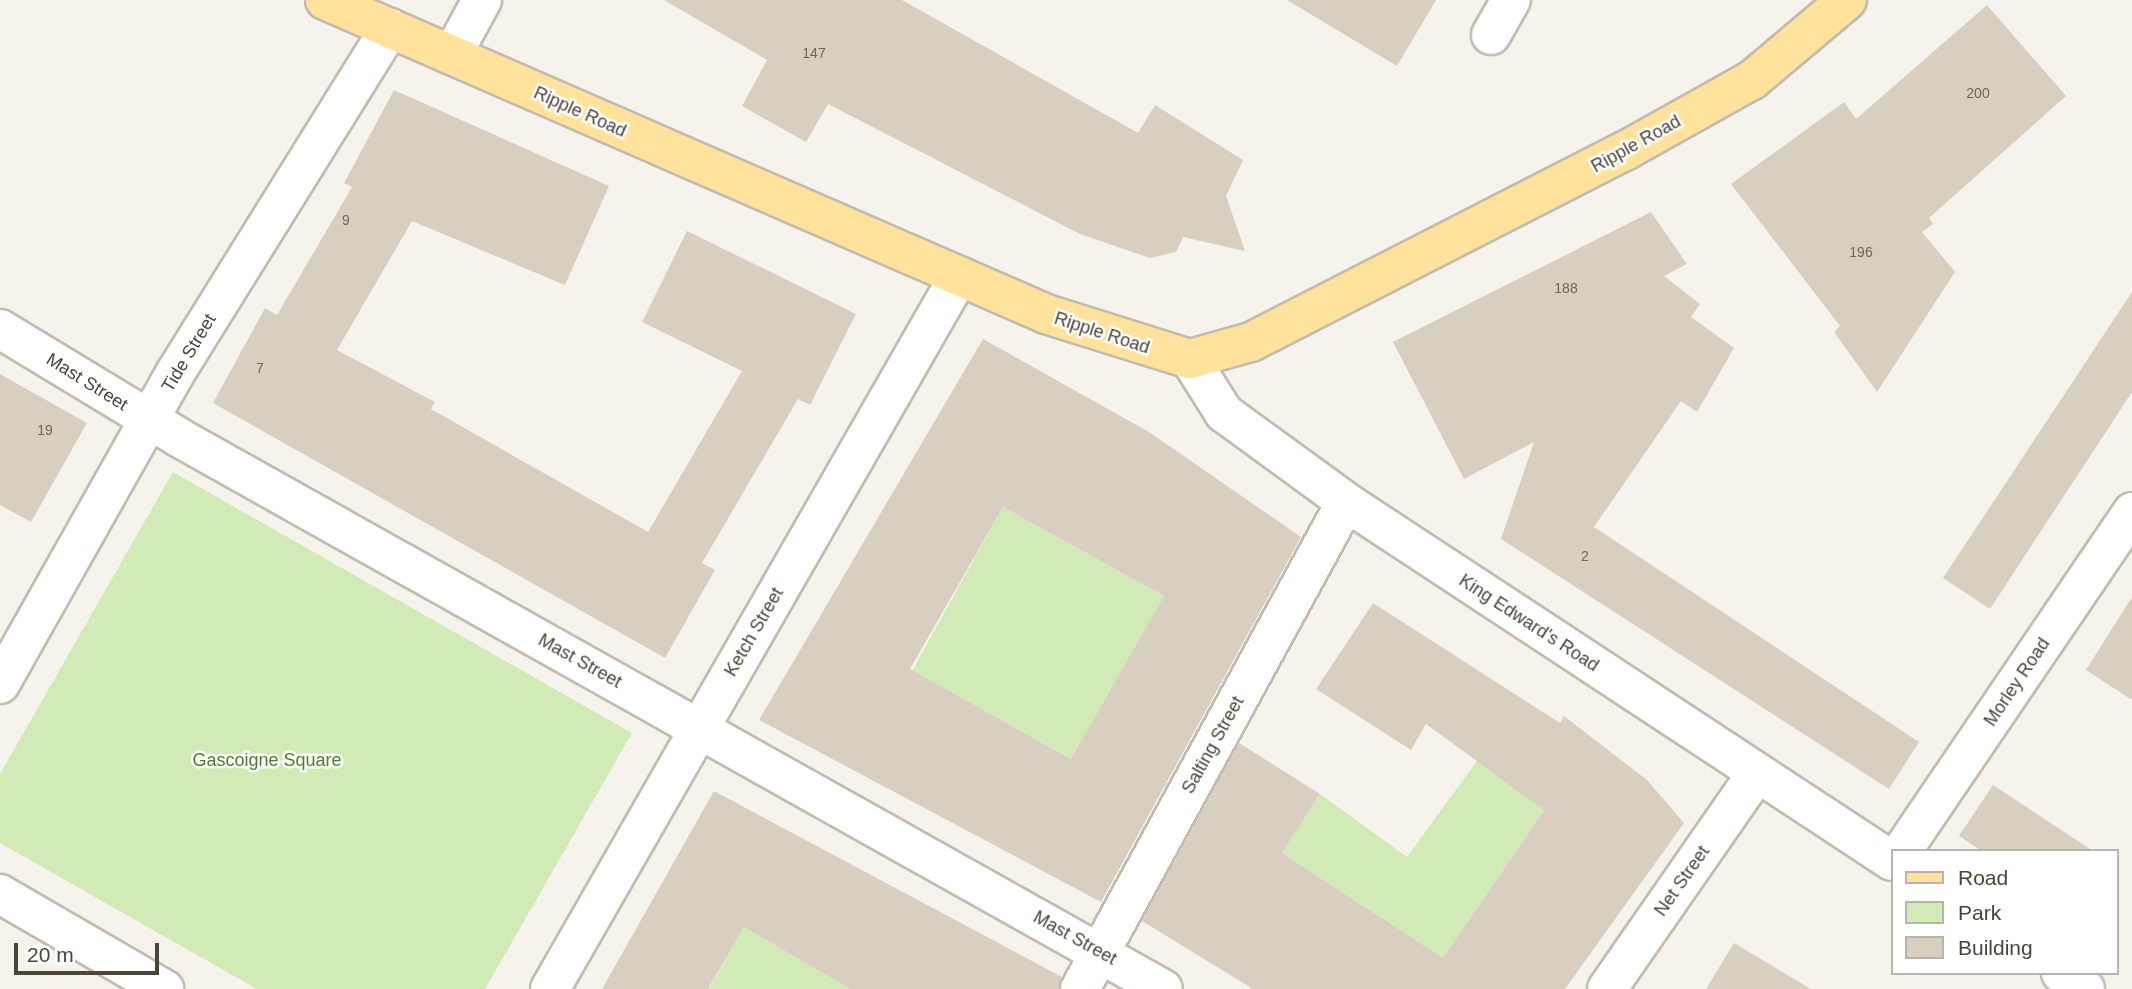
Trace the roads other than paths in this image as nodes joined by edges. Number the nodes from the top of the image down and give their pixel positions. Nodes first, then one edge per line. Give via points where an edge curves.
1 (325, 0) edge
2 (482, 0) edge
3 (1511, 0) edge
4 (1847, 0) edge
5 (390, 28) junction
6 (1491, 35) dead end
7 (452, 55) junction
8 (958, 276) junction
9 (0, 328) edge
10 (1190, 359) junction
11 (150, 420) junction
12 (1346, 502) junction
13 (2132, 512) edge
14 (0, 684) edge
15 (698, 727) junction
16 (1757, 773) junction
17 (1903, 849) edge
18 (1890, 860) edge
19 (0, 894) edge
20 (1101, 953) junction
21 (2064, 975) edge
22 (164, 989) edge
23 (550, 989) edge
24 (1080, 989) edge
25 (1163, 989) edge
26 (1607, 989) edge
27 (2085, 989) edge

1 - 5 main road, Ripple Road
2 - 7 street
3 - 6 street
4 - 10 main road, Ripple Road via 1752,80 1623,152 1251,342
5 - 7 main road, Ripple Road
5 - 11 street, Tide Street
7 - 8 main road, Ripple Road
8 - 10 main road, Ripple Road via 1125,344
8 - 15 street, Ketch Street
9 - 11 street, Mast Street
10 - 12 street, King Edward's Road via 1224,413
11 - 14 street, Tide Street
11 - 15 street, Mast Street
12 - 16 street, King Edward's Road
12 - 20 street, Salting Street
13 - 17 street, Morley Road
15 - 20 street, Mast Street
15 - 23 street, Ketch Street
16 - 18 street, King Edward's Road
16 - 26 street, Net Street
19 - 22 street
20 - 24 street, Salting Street
20 - 25 street, Mast Street
21 - 27 street

